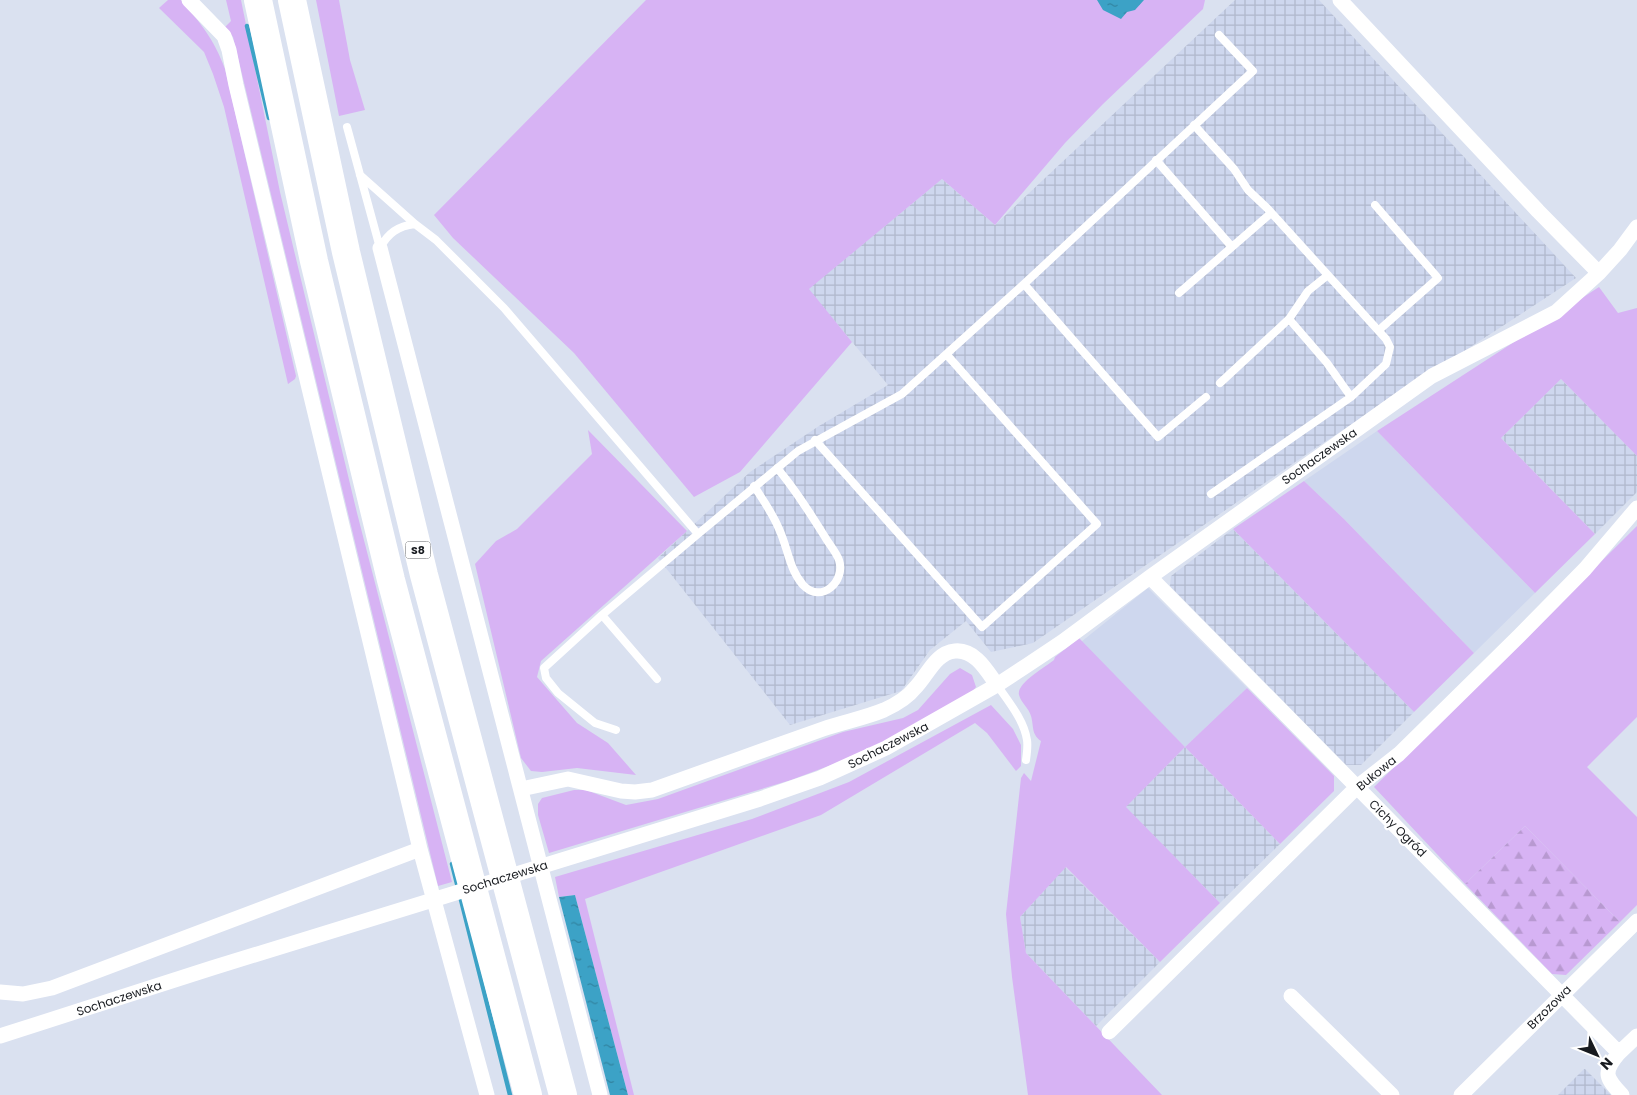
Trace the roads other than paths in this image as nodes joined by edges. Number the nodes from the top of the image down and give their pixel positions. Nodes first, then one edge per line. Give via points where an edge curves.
1 (189, 0) edge
2 (258, 0) edge
3 (292, 0) edge
4 (1340, 0) edge
5 (1219, 35) dead end
6 (1194, 125) junction
7 (347, 127) dead end
8 (1156, 160) junction
9 (360, 175) junction
10 (1375, 205) dead end
11 (1271, 212) junction
12 (415, 224) junction
13 (1637, 227) edge
14 (1232, 247) junction
15 (380, 248) junction
16 (1599, 272) junction
17 (1328, 275) junction
18 (1024, 284) junction
19 (1179, 293) dead end
20 (1289, 319) junction
21 (1378, 330) junction
22 (947, 355) junction
23 (1220, 383) dead end
24 (1206, 396) dead end
25 (1351, 397) junction
26 (815, 440) junction
27 (777, 468) junction
28 (754, 486) junction
29 (1211, 494) dead end
30 (1637, 508) edge
31 (698, 534) junction
32 (1150, 577) junction
33 (602, 615) junction
34 (657, 679) dead end
35 (997, 685) junction
36 (616, 730) dead end
37 (1026, 760) dead end
38 (1357, 787) junction
39 (521, 789) junction
40 (420, 849) junction
41 (1637, 921) edge
42 (0, 992) edge
43 (1561, 995) junction
44 (1291, 996) dead end
45 (1109, 1032) dead end
46 (0, 1036) edge
47 (1637, 1036) edge
48 (1619, 1053) junction
49 (488, 1095) edge
50 (528, 1095) edge
51 (562, 1095) edge
52 (600, 1095) edge
53 (1392, 1095) edge
54 (1461, 1095) edge
55 (1622, 1095) edge

1 - 40 street via 224,36 229,50
2 - 50 highway via 314,261 391,580
3 - 51 highway, S8 via 346,252 424,574
4 - 16 street
5 - 6 lane via 1253,71
6 - 8 lane
6 - 11 lane via 1234,169 1248,190
7 - 9 lane
8 - 14 lane
8 - 18 lane
9 - 12 lane
9 - 15 lane
10 - 21 lane via 1438,278
11 - 14 lane
11 - 17 lane
12 - 15 lane via 392,231
12 - 31 lane via 436,240 504,308
13 - 16 street, Sochaczewska
14 - 19 lane
15 - 39 street
16 - 32 street, Sochaczewska via 1556,312 1432,376
17 - 20 lane via 1308,291
17 - 21 lane
18 - 22 lane
18 - 24 lane via 1158,437
20 - 23 lane
20 - 25 lane
21 - 25 lane via 1390,347 1386,364
22 - 26 lane via 902,394
22 - 26 lane via 1097,524 982,627
25 - 29 lane
26 - 27 lane
27 - 28 lane
27 - 28 lane via 839,560 840,570 832,586 816,593 802,584 787,556 780,530
28 - 31 lane
30 - 38 street, Bukowa via 1586,569 1519,636 1399,754
31 - 33 lane
32 - 35 street, Sochaczewska
32 - 38 street, Cichy Ogród
33 - 34 lane
33 - 36 lane via 544,668 546,678 566,699 595,723
35 - 37 lane via 1020,720 1027,741
35 - 39 street via 972,655 947,652 938,658 915,689 885,710 652,790 621,791 568,779
35 - 46 street, Sochaczewska via 886,748 820,778
38 - 43 street, Cichy Ogród
38 - 45 street, Bukowa
39 - 52 street
40 - 42 street via 52,988 23,994
40 - 49 street
41 - 43 street, Brzozowa
43 - 48 street, Cichy Ogród
43 - 54 street, Brzozowa
44 - 53 street
47 - 48 street
48 - 55 street via 1607,1075

